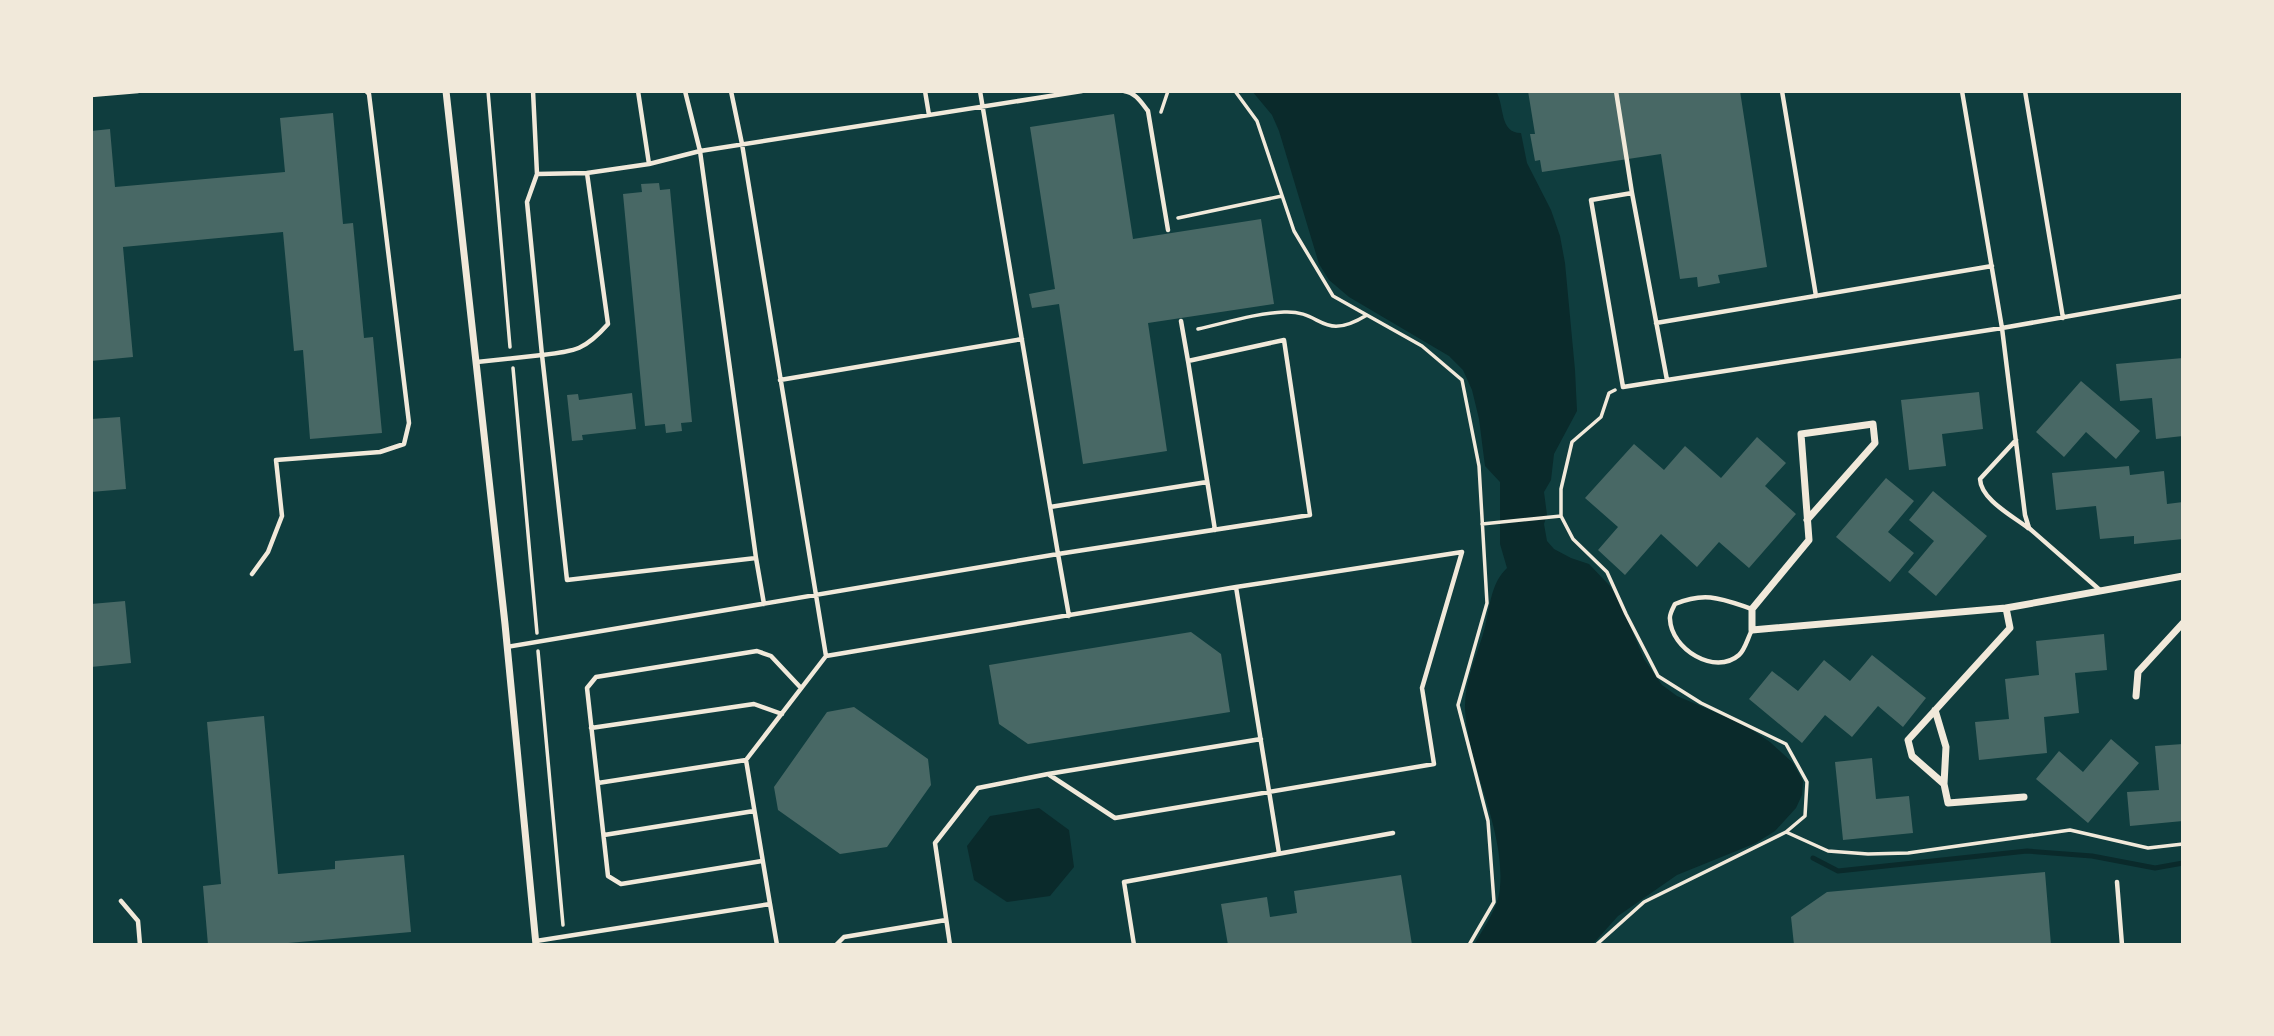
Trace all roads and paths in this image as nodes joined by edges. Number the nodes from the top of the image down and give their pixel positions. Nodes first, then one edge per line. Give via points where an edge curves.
1 (138, 91) edge
2 (366, 91) edge
3 (446, 91) edge
4 (488, 91) edge
5 (533, 91) edge
6 (638, 91) edge
7 (685, 91) edge
8 (731, 91) edge
9 (925, 91) edge
10 (980, 91) edge
11 (1082, 91) edge
12 (1124, 91) edge
13 (1235, 91) edge
14 (1616, 91) edge
15 (1782, 91) edge
16 (1962, 91) edge
17 (2025, 91) edge
18 (91, 95) edge
19 (983, 107) junction
20 (929, 115) junction
21 (742, 144) junction
22 (700, 151) junction
23 (649, 164) junction
24 (587, 173) junction
25 (537, 174) junction
26 (1632, 193) junction
27 (1282, 196) junction
28 (1166, 220) junction
29 (1168, 230) dead end
30 (1992, 266) junction
31 (1816, 296) junction
32 (2183, 296) edge
33 (1367, 315) junction
34 (2063, 318) junction
35 (1181, 321) dead end
36 (1656, 323) junction
37 (1198, 328) dead end
38 (2002, 328) junction
39 (1022, 340) junction
40 (542, 355) junction
41 (512, 357) junction
42 (1188, 361) junction
43 (476, 362) junction
44 (780, 380) junction
45 (1667, 380) junction
46 (1623, 387) junction
47 (2016, 440) junction
48 (1207, 482) junction
49 (1050, 507) junction
50 (1561, 516) junction
51 (1807, 520) junction
52 (1482, 524) junction
53 (2029, 528) junction
54 (1215, 530) junction
55 (1058, 554) junction
56 (756, 558) junction
57 (252, 574) dead end
58 (2183, 576) edge
59 (1236, 587) junction
60 (2101, 591) junction
61 (815, 596) junction
62 (764, 604) junction
63 (2006, 608) junction
64 (1752, 609) junction
65 (1069, 616) junction
66 (2183, 623) edge
67 (1752, 630) junction
68 (538, 642) junction
69 (507, 647) junction
70 (826, 656) junction
71 (802, 688) junction
72 (2136, 695) dead end
73 (1935, 710) junction
74 (782, 714) junction
75 (591, 728) junction
76 (1261, 739) junction
77 (746, 760) junction
78 (1048, 774) junction
79 (598, 783) junction
80 (1944, 785) junction
81 (1269, 792) junction
82 (2024, 797) dead end
83 (754, 811) junction
84 (1786, 832) junction
85 (1393, 833) dead end
86 (604, 835) junction
87 (2183, 844) edge
88 (1279, 853) junction
89 (762, 860) junction
90 (2117, 882) dead end
91 (121, 901) dead end
92 (769, 904) junction
93 (946, 920) junction
94 (565, 937) junction
95 (536, 943) edge
96 (140, 945) edge
97 (777, 945) edge
98 (836, 945) edge
99 (950, 945) edge
100 (1134, 945) edge
101 (1469, 945) edge
102 (1596, 945) edge
103 (2122, 945) edge

1 - 18 lane
2 - 57 lane via 409,423 404,444 380,452 276,460 282,516 268,552
3 - 43 street
4 - 41 path
5 - 25 lane
6 - 23 lane
7 - 22 lane
8 - 21 lane
9 - 20 lane
10 - 19 lane
11 - 19 lane
12 - 28 lane via 1131,92 1148,111
13 - 27 path via 1256,121
14 - 26 lane
15 - 31 lane
16 - 30 lane
17 - 34 lane
19 - 20 lane
19 - 39 lane
20 - 21 lane
21 - 22 lane
21 - 44 lane
22 - 23 lane
22 - 56 lane
23 - 24 lane
24 - 25 lane
24 - 40 lane via 608,324 590,344
25 - 40 lane via 527,202
26 - 36 lane
26 - 46 lane via 1591,200
27 - 28 path
27 - 33 path via 1294,231 1333,296
28 - 29 lane
30 - 31 lane
30 - 38 lane
31 - 36 lane
32 - 34 lane
33 - 37 path via 1341,327 1283,312
33 - 52 path via 1422,346 1462,380 1479,466
34 - 38 lane
35 - 42 lane
36 - 45 lane
38 - 45 lane
38 - 47 lane
39 - 44 lane
39 - 49 lane
40 - 41 lane
40 - 56 lane via 567,580
41 - 43 lane
41 - 68 path
42 - 48 lane
42 - 54 lane via 1284,340 1310,515
43 - 69 street
44 - 61 lane
45 - 46 lane
46 - 50 path via 1609,393 1601,417 1572,442 1561,489
47 - 53 lane
47 - 53 lane via 1980,479 1980,485
48 - 49 lane
48 - 54 lane
49 - 55 lane
50 - 52 path
50 - 84 path via 1573,539 1608,572 1658,676 1701,704 1786,744 1807,782 1805,816
51 - 51 street via 1801,434 1873,424 1875,443
51 - 64 street via 1809,540
52 - 101 path via 1487,603 1458,705 1488,821 1494,902
53 - 60 lane
54 - 55 lane
55 - 61 lane
55 - 65 lane
56 - 62 lane
58 - 60 street
59 - 65 lane
59 - 76 lane
59 - 81 lane via 1462,552 1422,688 1434,764
60 - 63 street
61 - 62 lane
61 - 70 lane
62 - 68 lane
63 - 67 street
63 - 73 street via 2010,628
64 - 67 street
64 - 67 lane via 1713,596 1689,598 1675,604 1670,619 1677,639 1702,660 1725,662 1740,654
65 - 70 lane
66 - 72 street via 2138,672
68 - 69 lane
68 - 94 path
69 - 95 street
70 - 71 lane
71 - 74 lane
71 - 75 lane via 771,656 757,651 596,677 587,688
73 - 80 street via 1946,747
73 - 80 street via 1909,740 1912,756
74 - 75 lane via 754,704
74 - 77 lane
75 - 79 lane
76 - 78 lane
76 - 81 lane
77 - 79 lane
77 - 83 lane
78 - 81 lane via 1115,818
78 - 93 lane via 978,789 935,843
79 - 86 lane
80 - 82 street via 1948,803
81 - 88 lane
83 - 86 lane
83 - 89 lane
84 - 87 path via 1828,851 1868,854 1908,853 2070,830 2148,848
84 - 102 path via 1644,902
85 - 88 lane
86 - 89 lane via 608,876 621,884
88 - 100 lane via 1124,882
89 - 92 lane
90 - 103 lane
91 - 96 lane via 138,921
92 - 94 lane
92 - 97 lane
93 - 98 lane via 844,937
93 - 99 lane
94 - 95 lane

